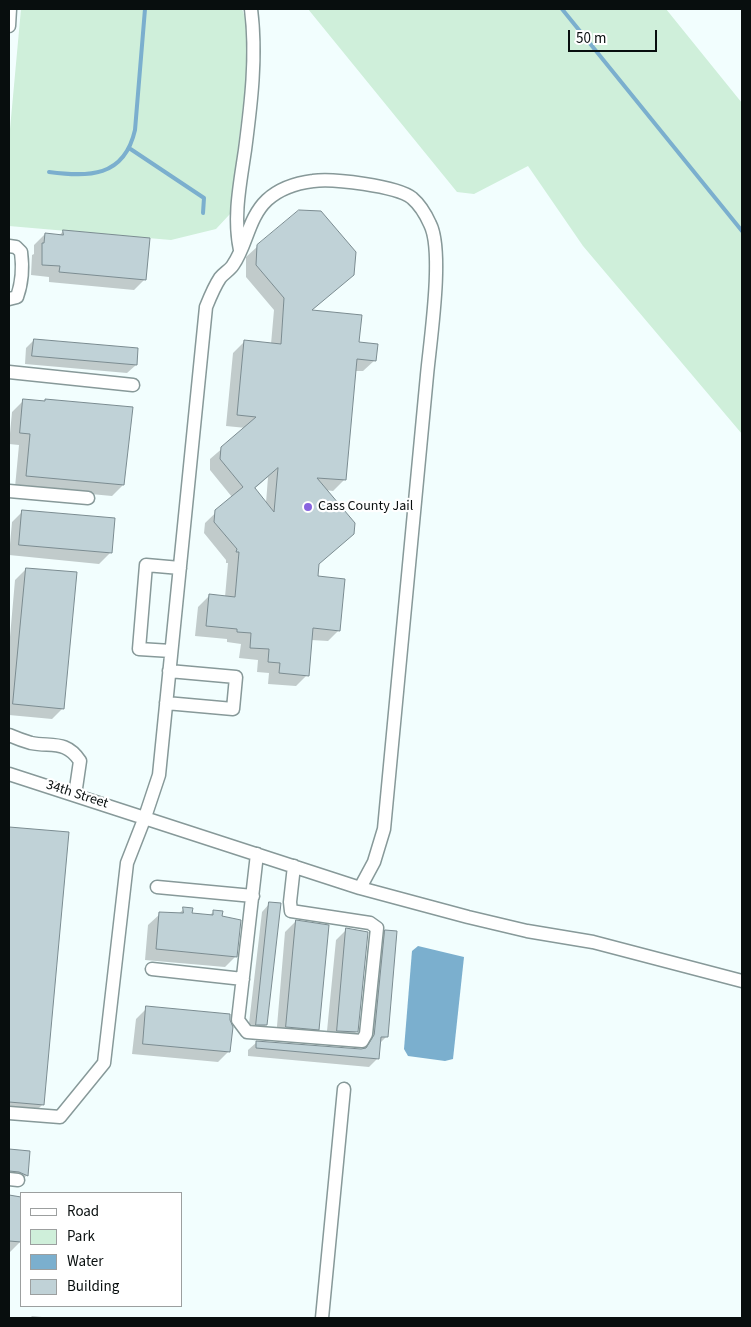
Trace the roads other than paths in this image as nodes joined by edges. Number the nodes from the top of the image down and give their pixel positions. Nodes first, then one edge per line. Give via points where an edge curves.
1 (10, 9) edge
2 (251, 9) edge
3 (9, 20) edge
4 (9, 26) edge
5 (9, 246) edge
6 (240, 250) junction
7 (9, 299) edge
8 (9, 372) edge
9 (133, 385) dead end
10 (9, 491) edge
11 (88, 498) dead end
12 (180, 568) junction
13 (171, 652) junction
14 (169, 671) junction
15 (166, 703) junction
16 (9, 735) edge
17 (9, 774) edge
18 (75, 795) junction
19 (145, 817) junction
20 (257, 854) junction
21 (294, 866) junction
22 (157, 887) dead end
23 (360, 888) junction
24 (253, 896) junction
25 (152, 969) dead end
26 (243, 979) junction
27 (742, 981) edge
28 (344, 1089) dead end
29 (9, 1113) edge
30 (322, 1318) edge

1 - 3 street
2 - 6 street via 254,31 252,99 238,204 236,232
3 - 4 street
5 - 7 street via 21,252 23,261 17,298
6 - 12 street via 233,265 211,293 206,307
6 - 23 street via 251,221 266,200 287,187 314,180 367,184 400,191 422,210 432,226 436,242 424,410 384,829 374,862
8 - 9 street
10 - 11 street
12 - 13 street
12 - 13 street via 146,565 139,649
13 - 14 street
14 - 15 street
14 - 15 street via 236,677 236,685 233,709
15 - 19 street via 159,775
16 - 18 street via 31,743 64,746 74,752 80,761
17 - 18 street, 34th Street
18 - 19 street, 34th Street
19 - 20 street, 34th Street
19 - 29 street via 127,863 104,1063 60,1117
20 - 21 street, 34th Street
20 - 24 street
21 - 23 street, 34th Street
21 - 26 street via 291,911 370,923 377,928 366,1034 362,1042 247,1032 238,1020
22 - 24 street
23 - 27 street, 34th Street via 527,931 593,942
24 - 26 street
25 - 26 street
28 - 30 street

